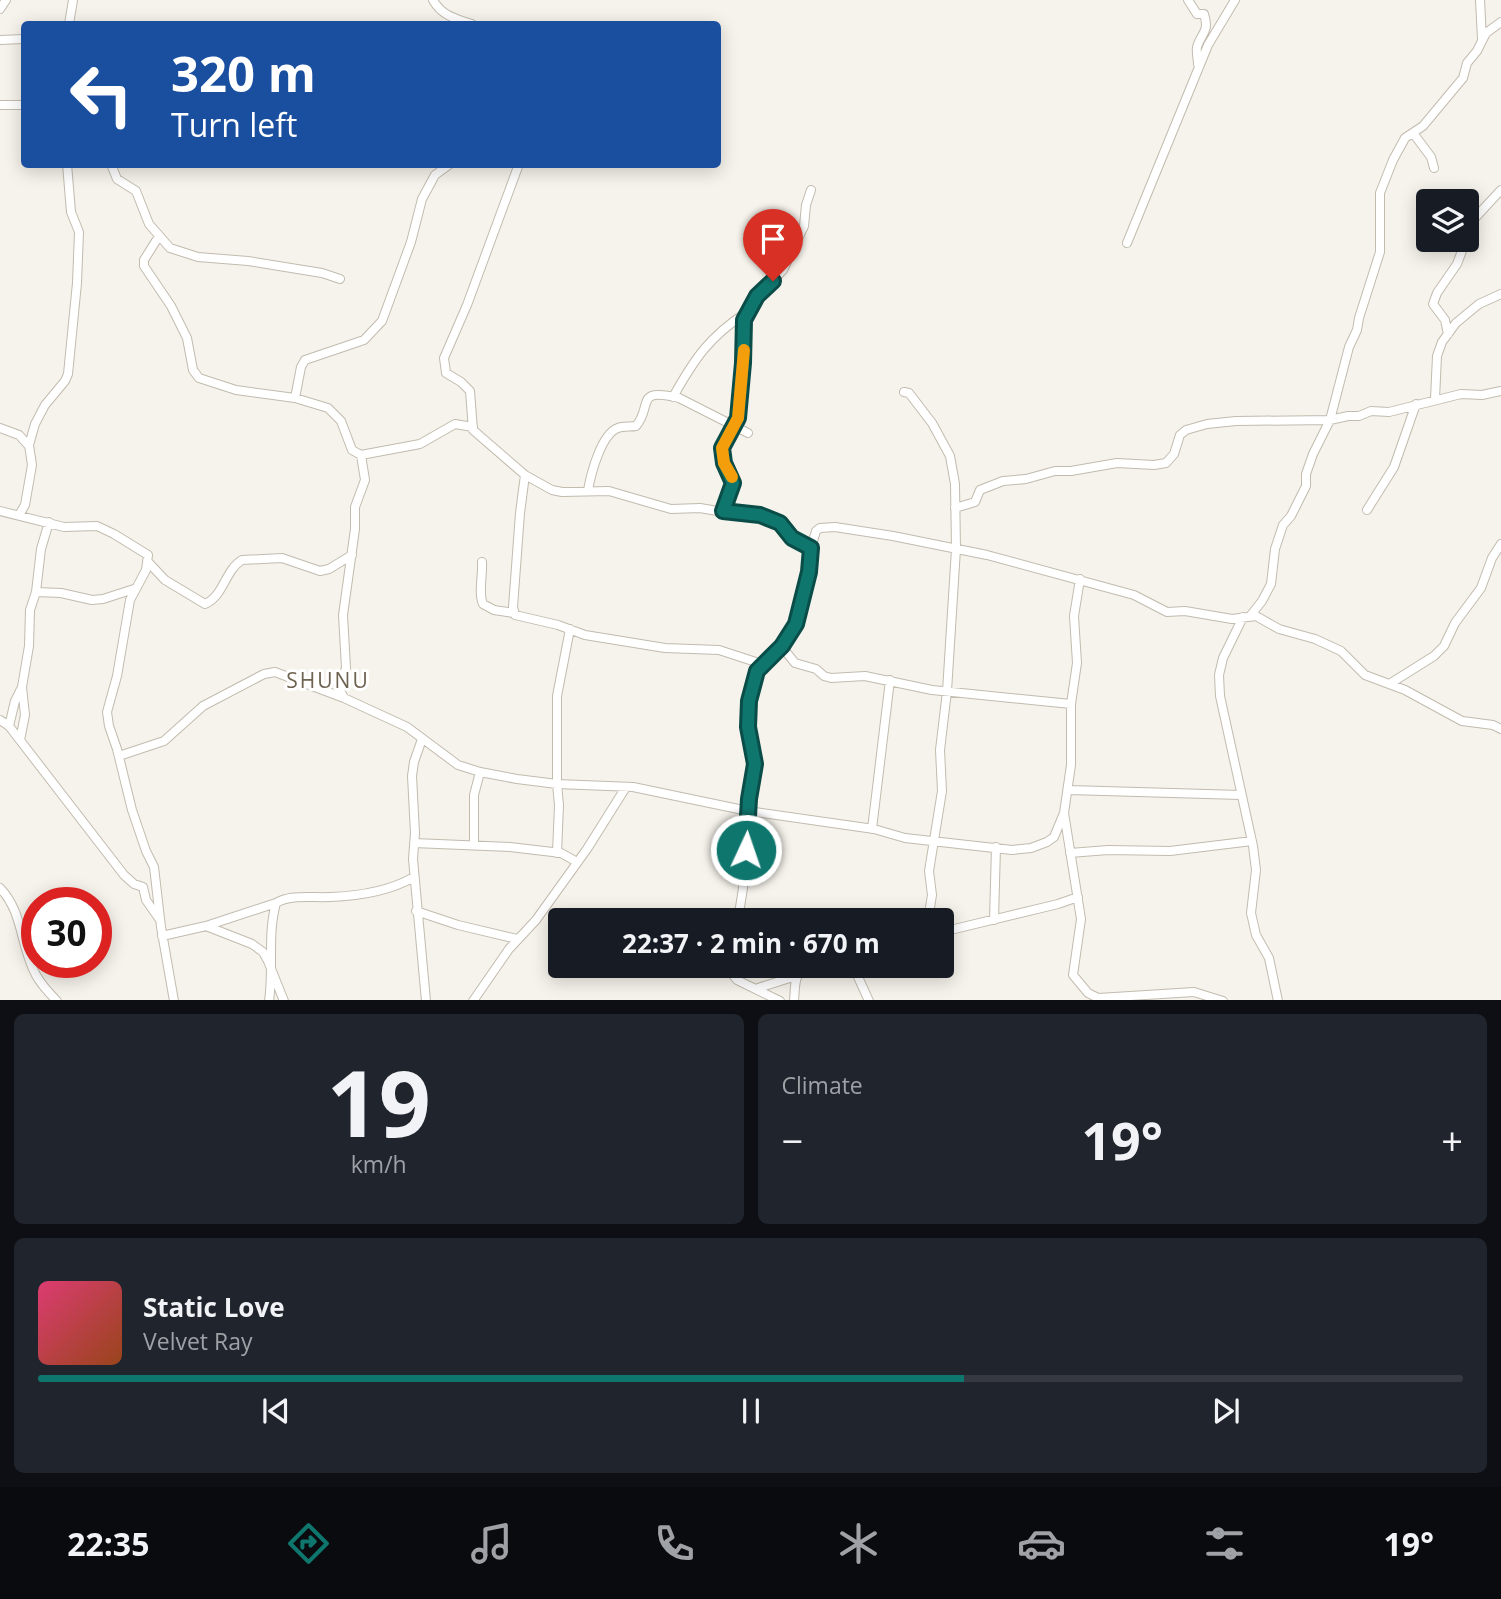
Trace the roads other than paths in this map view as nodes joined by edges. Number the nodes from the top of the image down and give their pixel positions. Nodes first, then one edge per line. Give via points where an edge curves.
1 (6, 0) edge
2 (73, 0) edge
3 (433, 0) edge
4 (1188, 0) edge
5 (1235, 0) edge
6 (1480, 0) edge
7 (0, 9) edge
8 (70, 21) edge
9 (463, 21) edge
10 (1501, 22) edge
11 (21, 39) edge
12 (0, 40) edge
13 (1482, 40) junction
14 (1199, 68) junction
15 (0, 105) edge
16 (21, 105) edge
17 (1413, 133) junction
18 (67, 168) edge
19 (113, 168) edge
20 (445, 168) edge
21 (518, 168) edge
22 (1434, 168) dead end
23 (811, 190) dead end
24 (1501, 190) edge
25 (159, 236) junction
26 (1127, 243) dead end
27 (340, 279) dead end
28 (1501, 293) edge
29 (747, 312) junction
30 (1448, 334) junction
31 (1501, 391) edge
32 (904, 392) dead end
33 (673, 397) junction
34 (295, 398) junction
35 (1435, 399) junction
36 (1416, 404) junction
37 (1330, 420) junction
38 (736, 426) junction
39 (473, 427) junction
40 (0, 428) edge
41 (748, 433) dead end
42 (30, 446) junction
43 (361, 455) junction
44 (525, 475) junction
45 (588, 490) junction
46 (955, 508) junction
47 (1367, 510) dead end
48 (0, 511) edge
49 (723, 511) junction
50 (19, 515) junction
51 (49, 522) junction
52 (1501, 544) edge
53 (811, 548) junction
54 (956, 549) junction
55 (352, 555) junction
56 (482, 562) dead end
57 (149, 563) junction
58 (1080, 579) junction
59 (134, 589) junction
60 (36, 592) junction
61 (1262, 601) junction
62 (514, 613) junction
63 (1247, 616) junction
64 (1268, 622) junction
65 (570, 629) junction
66 (782, 646) junction
67 (762, 664) junction
68 (890, 680) junction
69 (1391, 683) junction
70 (22, 687) junction
71 (947, 691) junction
72 (344, 698) junction
73 (1071, 704) junction
74 (0, 720) edge
75 (9, 726) junction
76 (1501, 729) edge
77 (422, 739) junction
78 (20, 740) junction
79 (119, 756) junction
80 (480, 772) junction
81 (557, 784) junction
82 (626, 787) junction
83 (1069, 790) junction
84 (1241, 795) junction
85 (748, 811) junction
86 (1064, 813) junction
87 (872, 829) junction
88 (1067, 836) junction
89 (1054, 837) junction
90 (933, 840) junction
91 (1252, 841) junction
92 (414, 843) junction
93 (474, 844) junction
94 (996, 847) junction
95 (557, 853) junction
96 (1070, 853) junction
97 (577, 862) junction
98 (414, 877) junction
99 (0, 887) edge
100 (1077, 897) junction
101 (276, 903) junction
102 (740, 908) edge
103 (930, 908) edge
104 (416, 911) junction
105 (160, 920) junction
106 (993, 920) junction
107 (206, 926) junction
108 (954, 929) edge
109 (162, 936) junction
110 (517, 939) junction
111 (272, 968) junction
112 (736, 978) edge
113 (790, 978) edge
114 (796, 978) edge
115 (859, 978) edge
116 (757, 988) junction
117 (57, 1000) edge
118 (174, 1000) edge
119 (269, 1000) edge
120 (284, 1000) edge
121 (426, 1000) edge
122 (473, 1000) edge
123 (780, 1000) edge
124 (794, 1000) edge
125 (869, 1000) edge
126 (1223, 1000) edge
127 (1278, 1000) edge

1 - 7 street
2 - 8 street
3 - 9 street via 440,11
4 - 14 street via 1206,21 1197,48
5 - 14 street
6 - 13 street
10 - 13 street
11 - 12 street
13 - 17 street via 1466,63 1463,78
14 - 26 street
15 - 16 street
17 - 22 street
17 - 37 street via 1405,138 1380,193 1380,252
18 - 42 street via 71,212 79,232 68,373 38,417
19 - 25 street via 117,179 136,191 145,217
20 - 34 street via 435,175 422,199 382,321 364,340 305,360
21 - 39 street via 444,358 446,373 471,392
23 - 29 street via 804,226 783,271
24 - 30 street via 1474,219 1457,264 1437,293 1433,304 1445,320
25 - 27 street via 170,248 186,254
25 - 34 street via 144,267 187,338 195,374 205,382 236,390
28 - 30 street via 1479,304
29 - 33 street via 695,357
29 - 38 street
30 - 35 street via 1437,356
31 - 35 street
32 - 46 street via 932,423 950,456
33 - 38 street
33 - 45 street via 650,397 636,426 617,428 611,434 594,464
34 - 43 street via 334,412 352,450
35 - 36 street
36 - 37 street
36 - 47 street via 1394,467
37 - 46 street via 1207,424 1180,435 1166,463 1117,463 1003,481 980,490 975,502
37 - 61 street via 1313,454 1306,486 1283,525 1271,584
38 - 41 street
38 - 49 street via 722,448 733,483
39 - 43 street via 455,424 420,443
39 - 44 street
40 - 42 street via 19,435
42 - 50 street via 26,505
43 - 55 street via 365,480 355,507
44 - 45 street via 557,492
44 - 62 street
45 - 49 street via 615,492 671,509
46 - 54 street
48 - 50 street
49 - 53 street via 760,515 780,523 792,538
50 - 51 street
51 - 57 street via 103,529 144,552
51 - 60 street
52 - 69 street via 1481,588 1455,622 1444,646
53 - 54 street via 816,531 825,527
53 - 66 street via 800,614
54 - 58 street
54 - 71 street
55 - 57 street via 320,571 282,558 242,560 205,604 165,580
55 - 72 street via 343,615 346,668 339,688
56 - 62 street via 483,604
57 - 59 street
58 - 63 street via 1139,596 1167,611
58 - 73 street
59 - 60 street via 92,600
59 - 79 street via 107,712
60 - 70 street
61 - 63 street
61 - 64 street
62 - 65 street
63 - 64 street
63 - 84 street via 1227,647 1219,675
64 - 69 street via 1341,651 1366,674
65 - 67 street via 607,640 726,652
65 - 81 street via 557,696
66 - 67 street
66 - 68 street via 794,663 824,676
67 - 85 street via 749,701 755,764
68 - 71 street
68 - 87 street
69 - 76 street via 1462,721
70 - 75 street
70 - 78 street via 25,715
71 - 73 street
71 - 90 street via 940,746 942,791
72 - 77 street via 407,727
72 - 79 street via 280,673 264,674 204,706 164,741
73 - 83 street
74 - 75 street
75 - 78 street
77 - 80 street via 447,759
77 - 92 street via 413,769
78 - 105 street via 124,875 143,887
79 - 105 street via 132,810 155,867
80 - 81 street
80 - 93 street via 474,795
81 - 82 street
81 - 95 street
82 - 85 street
82 - 97 street
83 - 84 street
83 - 86 street
84 - 91 street
85 - 87 street
85 - 102 street
86 - 88 street
86 - 89 street
87 - 90 street
88 - 89 street
88 - 96 street
89 - 94 street via 1031,848
90 - 94 street
90 - 103 street
91 - 96 street via 1171,851
91 - 127 street via 1256,870 1251,913 1256,935 1269,958
92 - 93 street
92 - 98 street
93 - 95 street
94 - 106 street
95 - 97 street
96 - 100 street
97 - 110 street
98 - 101 street via 377,891
98 - 104 street
99 - 117 street via 15,908 36,975
100 - 106 street
100 - 126 street via 1081,919 1073,975 1088,993 1104,999 1194,992
101 - 107 street
101 - 111 street via 270,929
104 - 110 street
104 - 121 street
105 - 109 street
106 - 108 street
107 - 109 street
107 - 111 street via 252,944
109 - 118 street
110 - 122 street
111 - 119 street
111 - 120 street
112 - 116 street
113 - 116 street
114 - 124 street
115 - 125 street
116 - 123 street

